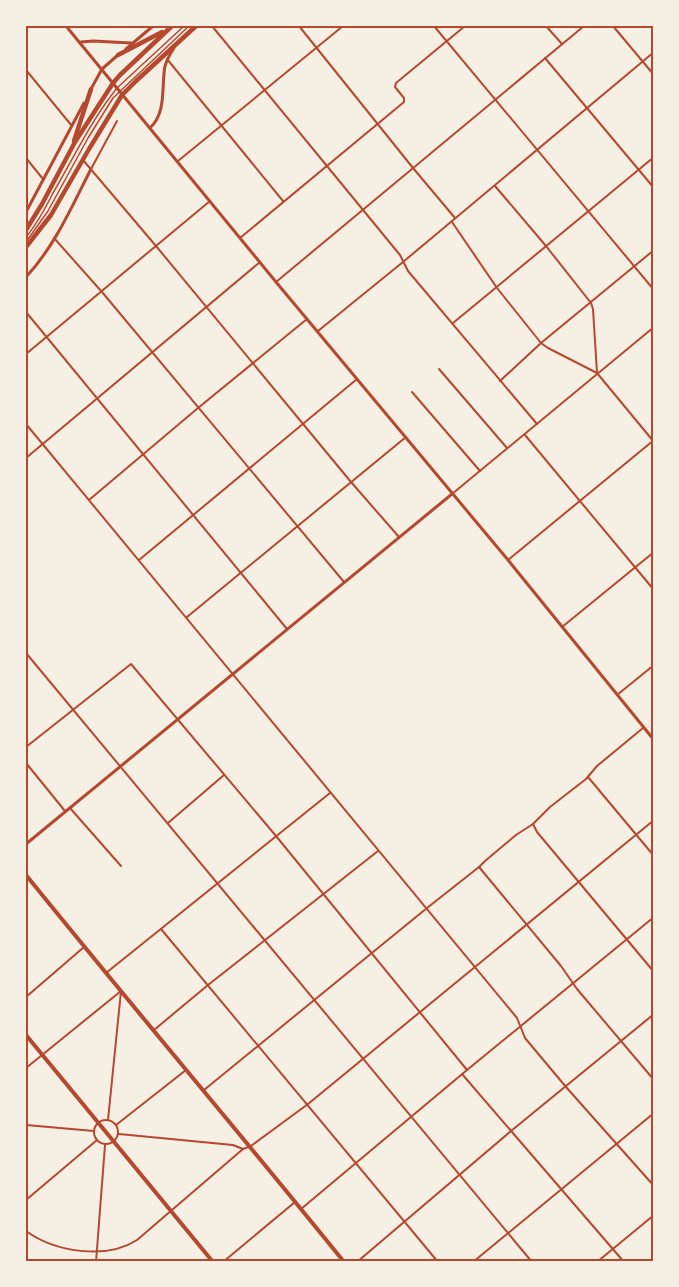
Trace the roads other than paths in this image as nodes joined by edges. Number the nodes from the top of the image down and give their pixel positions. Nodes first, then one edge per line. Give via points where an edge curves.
1 (66, 26) edge
2 (153, 26) edge
3 (172, 26) edge
4 (184, 26) edge
5 (189, 26) edge
6 (196, 26) edge
7 (212, 26) edge
8 (299, 26) edge
9 (343, 26) edge
10 (435, 26) edge
11 (465, 26) edge
12 (546, 26) edge
13 (584, 26) edge
14 (613, 26) edge
15 (447, 41) junction
16 (80, 43) junction
17 (133, 43) junction
18 (177, 44) junction
19 (562, 44) junction
20 (316, 47) junction
21 (654, 52) edge
22 (118, 55) junction
23 (544, 58) junction
24 (167, 59) junction
25 (642, 62) junction
26 (102, 69) junction
27 (26, 70) edge
28 (654, 75) edge
29 (91, 89) junction
30 (265, 89) junction
31 (118, 90) junction
32 (496, 99) junction
33 (586, 108) junction
34 (117, 121) dead end
35 (378, 124) junction
36 (72, 126) junction
37 (222, 126) junction
38 (150, 128) junction
39 (537, 150) junction
40 (69, 153) junction
41 (654, 157) edge
42 (26, 158) edge
43 (83, 160) junction
44 (178, 161) junction
45 (327, 166) junction
46 (413, 168) junction
47 (91, 169) junction
48 (638, 170) junction
49 (43, 179) junction
50 (494, 185) junction
51 (654, 188) edge
52 (210, 201) junction
53 (284, 202) junction
54 (363, 210) junction
55 (589, 211) junction
56 (26, 212) edge
57 (456, 218) junction
58 (451, 221) junction
59 (26, 230) edge
60 (26, 237) edge
61 (54, 238) junction
62 (240, 238) junction
63 (26, 242) edge
64 (156, 246) junction
65 (546, 246) junction
66 (26, 248) edge
67 (654, 250) edge
68 (260, 262) junction
69 (403, 262) junction
70 (634, 266) junction
71 (26, 277) edge
72 (276, 282) junction
73 (497, 288) junction
74 (654, 290) edge
75 (102, 292) junction
76 (591, 303) junction
77 (207, 307) junction
78 (26, 312) edge
79 (307, 320) junction
80 (453, 323) junction
81 (654, 327) edge
82 (318, 331) junction
83 (46, 337) junction
84 (542, 343) junction
85 (152, 353) junction
86 (26, 354) edge
87 (253, 364) junction
88 (439, 369) dead end
89 (597, 373) junction
90 (357, 379) junction
91 (500, 381) junction
92 (412, 392) dead end
93 (98, 399) junction
94 (198, 408) junction
95 (26, 424) edge
96 (304, 424) junction
97 (537, 424) junction
98 (525, 435) junction
99 (406, 437) junction
100 (653, 441) edge
101 (42, 444) junction
102 (507, 448) junction
103 (144, 454) junction
104 (26, 458) edge
105 (250, 470) junction
106 (480, 471) junction
107 (351, 482) junction
108 (452, 494) junction
109 (89, 500) junction
110 (580, 500) junction
111 (195, 515) junction
112 (297, 526) junction
113 (399, 537) junction
114 (654, 552) edge
115 (508, 560) junction
116 (139, 561) junction
117 (635, 567) junction
118 (241, 572) junction
119 (344, 582) junction
120 (654, 590) edge
121 (187, 617) junction
122 (562, 627) junction
123 (287, 629) junction
124 (26, 653) edge
125 (654, 665) edge
126 (232, 674) junction
127 (617, 695) junction
128 (73, 708) junction
129 (177, 719) junction
130 (643, 728) junction
131 (653, 740) edge
132 (26, 747) edge
133 (26, 763) edge
134 (121, 766) junction
135 (224, 775) junction
136 (588, 777) junction
137 (330, 792) junction
138 (70, 808) junction
139 (65, 811) junction
140 (654, 820) edge
141 (168, 822) junction
142 (533, 824) junction
143 (636, 834) junction
144 (276, 836) junction
145 (26, 844) edge
146 (378, 850) junction
147 (654, 856) edge
148 (121, 866) dead end
149 (479, 867) junction
150 (26, 875) edge
151 (579, 882) junction
152 (217, 883) junction
153 (322, 895) junction
154 (427, 908) junction
155 (654, 917) edge
156 (526, 924) junction
157 (161, 929) junction
158 (265, 940) junction
159 (626, 940) junction
160 (84, 947) junction
161 (371, 954) junction
162 (475, 967) junction
163 (654, 972) edge
164 (106, 973) junction
165 (573, 983) junction
166 (208, 985) junction
167 (121, 991) junction
168 (26, 997) edge
169 (315, 1000) junction
170 (420, 1013) junction
171 (654, 1014) edge
172 (521, 1026) junction
173 (154, 1030) junction
174 (26, 1035) edge
175 (620, 1041) junction
176 (259, 1046) junction
177 (42, 1055) junction
178 (364, 1059) junction
179 (26, 1068) edge
180 (186, 1070) junction
181 (466, 1070) junction
182 (462, 1074) junction
183 (654, 1080) edge
184 (566, 1087) junction
185 (204, 1091) junction
186 (308, 1104) junction
187 (654, 1113) edge
188 (411, 1117) junction
189 (108, 1120) junction
190 (99, 1123) junction
191 (26, 1125) edge
192 (116, 1125) junction
193 (94, 1131) junction
194 (511, 1131) junction
195 (119, 1134) junction
196 (97, 1140) junction
197 (114, 1142) junction
198 (616, 1143) junction
199 (105, 1145) junction
200 (251, 1146) junction
201 (243, 1149) junction
202 (356, 1162) junction
203 (459, 1174) junction
204 (654, 1186) edge
205 (562, 1188) junction
206 (26, 1200) edge
207 (295, 1202) junction
208 (301, 1209) junction
209 (172, 1211) junction
210 (654, 1215) edge
211 (405, 1221) junction
212 (26, 1231) edge
213 (508, 1233) junction
214 (613, 1248) junction
215 (96, 1252) junction
216 (96, 1262) edge
217 (213, 1262) edge
218 (223, 1262) edge
219 (344, 1262) edge
220 (357, 1262) edge
221 (438, 1262) edge
222 (473, 1262) edge
223 (532, 1262) edge
224 (597, 1262) edge
225 (624, 1262) edge

1 - 16 street
2 - 17 street
3 - 22 highway
3 - 31 highway via 120,75
4 - 31 lane
5 - 31 lane
6 - 18 highway
7 - 30 street
8 - 20 street
9 - 20 street
10 - 15 street
11 - 15 street
12 - 19 street
13 - 19 street
14 - 25 street
15 - 32 street
15 - 35 street via 396,83 404,102
16 - 17 street
16 - 26 street
17 - 22 street
18 - 24 street
18 - 31 highway via 130,87
19 - 23 street
20 - 30 street
20 - 35 street
21 - 25 street
22 - 26 street
23 - 32 street
23 - 33 street
24 - 37 street
24 - 38 street via 158,117
25 - 28 street
25 - 33 street
26 - 29 street
26 - 31 street
27 - 36 street
29 - 36 street
29 - 40 highway
30 - 37 street
30 - 45 street
31 - 38 street
31 - 40 highway
31 - 43 highway
31 - 60 lane via 97,117
31 - 63 lane
32 - 39 street
32 - 46 street
33 - 39 street
33 - 48 street
34 - 47 street
35 - 45 street
35 - 46 street
36 - 49 street
37 - 44 street
37 - 53 street
38 - 44 street
39 - 50 street
39 - 55 street
40 - 59 highway
41 - 48 street
42 - 49 street
43 - 47 street
43 - 66 highway via 51,215
44 - 52 street
45 - 53 street
45 - 54 street
46 - 54 street
46 - 57 street
47 - 61 street
47 - 64 street
48 - 51 street
48 - 55 street
49 - 56 street
50 - 57 street
50 - 65 street
52 - 62 street
52 - 64 street
53 - 62 street
54 - 69 street
54 - 72 street
55 - 65 street
55 - 70 street
57 - 58 street
58 - 69 street
58 - 73 street
61 - 71 street
61 - 75 street
62 - 68 street
64 - 75 street
64 - 77 street
65 - 73 street
65 - 76 street
67 - 70 street
68 - 72 street
68 - 77 street
69 - 80 street
69 - 82 street
70 - 74 street
70 - 76 street
72 - 79 street
73 - 80 street
73 - 84 street
75 - 83 street
75 - 85 street
76 - 84 street
76 - 89 street
77 - 85 street
77 - 87 street
78 - 83 street
79 - 82 street
79 - 87 street
80 - 91 street
81 - 89 street
82 - 90 street
83 - 86 street
83 - 93 street
84 - 89 street
84 - 91 street
85 - 93 street
85 - 94 street
87 - 94 street
87 - 96 street
88 - 102 street
89 - 97 street
89 - 100 street
90 - 96 street
90 - 99 street
91 - 97 street
92 - 106 street
93 - 101 street
93 - 103 street
94 - 103 street
94 - 105 street
95 - 101 street
96 - 105 street
96 - 107 street
97 - 98 street
98 - 102 street
98 - 110 street
99 - 107 street
99 - 108 street
100 - 110 street
101 - 104 street
101 - 109 street
102 - 106 street
103 - 109 street
103 - 111 street
105 - 111 street
105 - 112 street
106 - 108 street
107 - 112 street
107 - 113 street
108 - 113 street
108 - 115 street
109 - 116 street
110 - 115 street
110 - 117 street
111 - 116 street
111 - 118 street
112 - 118 street
112 - 119 street
113 - 119 street
114 - 117 street
115 - 122 street
116 - 121 street
117 - 120 street
117 - 122 street
118 - 121 street
118 - 123 street
119 - 123 street
121 - 126 street
122 - 127 street
123 - 126 street
124 - 128 street
125 - 127 street
126 - 129 street
126 - 137 street
127 - 130 street
128 - 129 street via 131,664
128 - 132 street
128 - 134 street
129 - 134 street
129 - 135 street
130 - 131 street
130 - 136 street
133 - 139 street
134 - 138 street
134 - 141 street
135 - 141 street
135 - 144 street
136 - 142 street
136 - 143 street
137 - 144 street
137 - 146 street
138 - 139 street
138 - 148 street
139 - 145 street
140 - 143 street
141 - 152 street
142 - 149 street
142 - 151 street
143 - 147 street
143 - 151 street
144 - 152 street
144 - 153 street
146 - 153 street
146 - 154 street
149 - 154 street
149 - 156 street
150 - 160 main road
151 - 156 street
151 - 159 street
152 - 157 street
152 - 158 street
153 - 158 street
153 - 161 street
154 - 161 street
154 - 162 street
155 - 159 street
156 - 162 street
156 - 165 street
157 - 164 street
157 - 166 street
158 - 166 street
158 - 169 street
159 - 163 street
159 - 165 street
160 - 164 main road
160 - 168 street
161 - 169 street
161 - 170 street
162 - 170 street
162 - 172 street
164 - 167 main road
165 - 172 street
165 - 175 street
166 - 173 street
166 - 176 street
167 - 173 main road
167 - 177 street
167 - 189 street
169 - 176 street
169 - 178 street
170 - 178 street
170 - 181 street
171 - 175 street
172 - 181 street
172 - 184 street via 523,1035
173 - 180 main road
174 - 177 main road
175 - 183 street
175 - 184 street
176 - 185 street
176 - 186 street
177 - 179 street
177 - 190 main road
178 - 186 street
178 - 188 street
180 - 185 main road
180 - 192 street
181 - 182 street
182 - 188 street
182 - 194 street
184 - 194 street
184 - 198 street
185 - 200 main road
186 - 200 street
186 - 202 street
187 - 198 street
188 - 202 street
188 - 203 street
189 - 190 street
189 - 192 street
190 - 193 street
190 - 197 main road
191 - 193 street
192 - 195 street
193 - 196 street
194 - 203 street
194 - 205 street
195 - 197 street
195 - 201 street
196 - 199 street
196 - 206 street
197 - 199 street
197 - 209 main road
198 - 204 street
198 - 205 street
199 - 215 street
200 - 201 street
200 - 207 main road
201 - 209 street
202 - 208 street
202 - 211 street
203 - 211 street
203 - 213 street
205 - 213 street
205 - 214 street
207 - 208 main road
207 - 218 street
208 - 219 main road
209 - 215 street via 132,1243
209 - 217 main road
210 - 214 street
211 - 220 street
211 - 221 street
212 - 215 street via 54,1246
213 - 222 street
213 - 223 street
214 - 224 street
214 - 225 street
215 - 216 street

